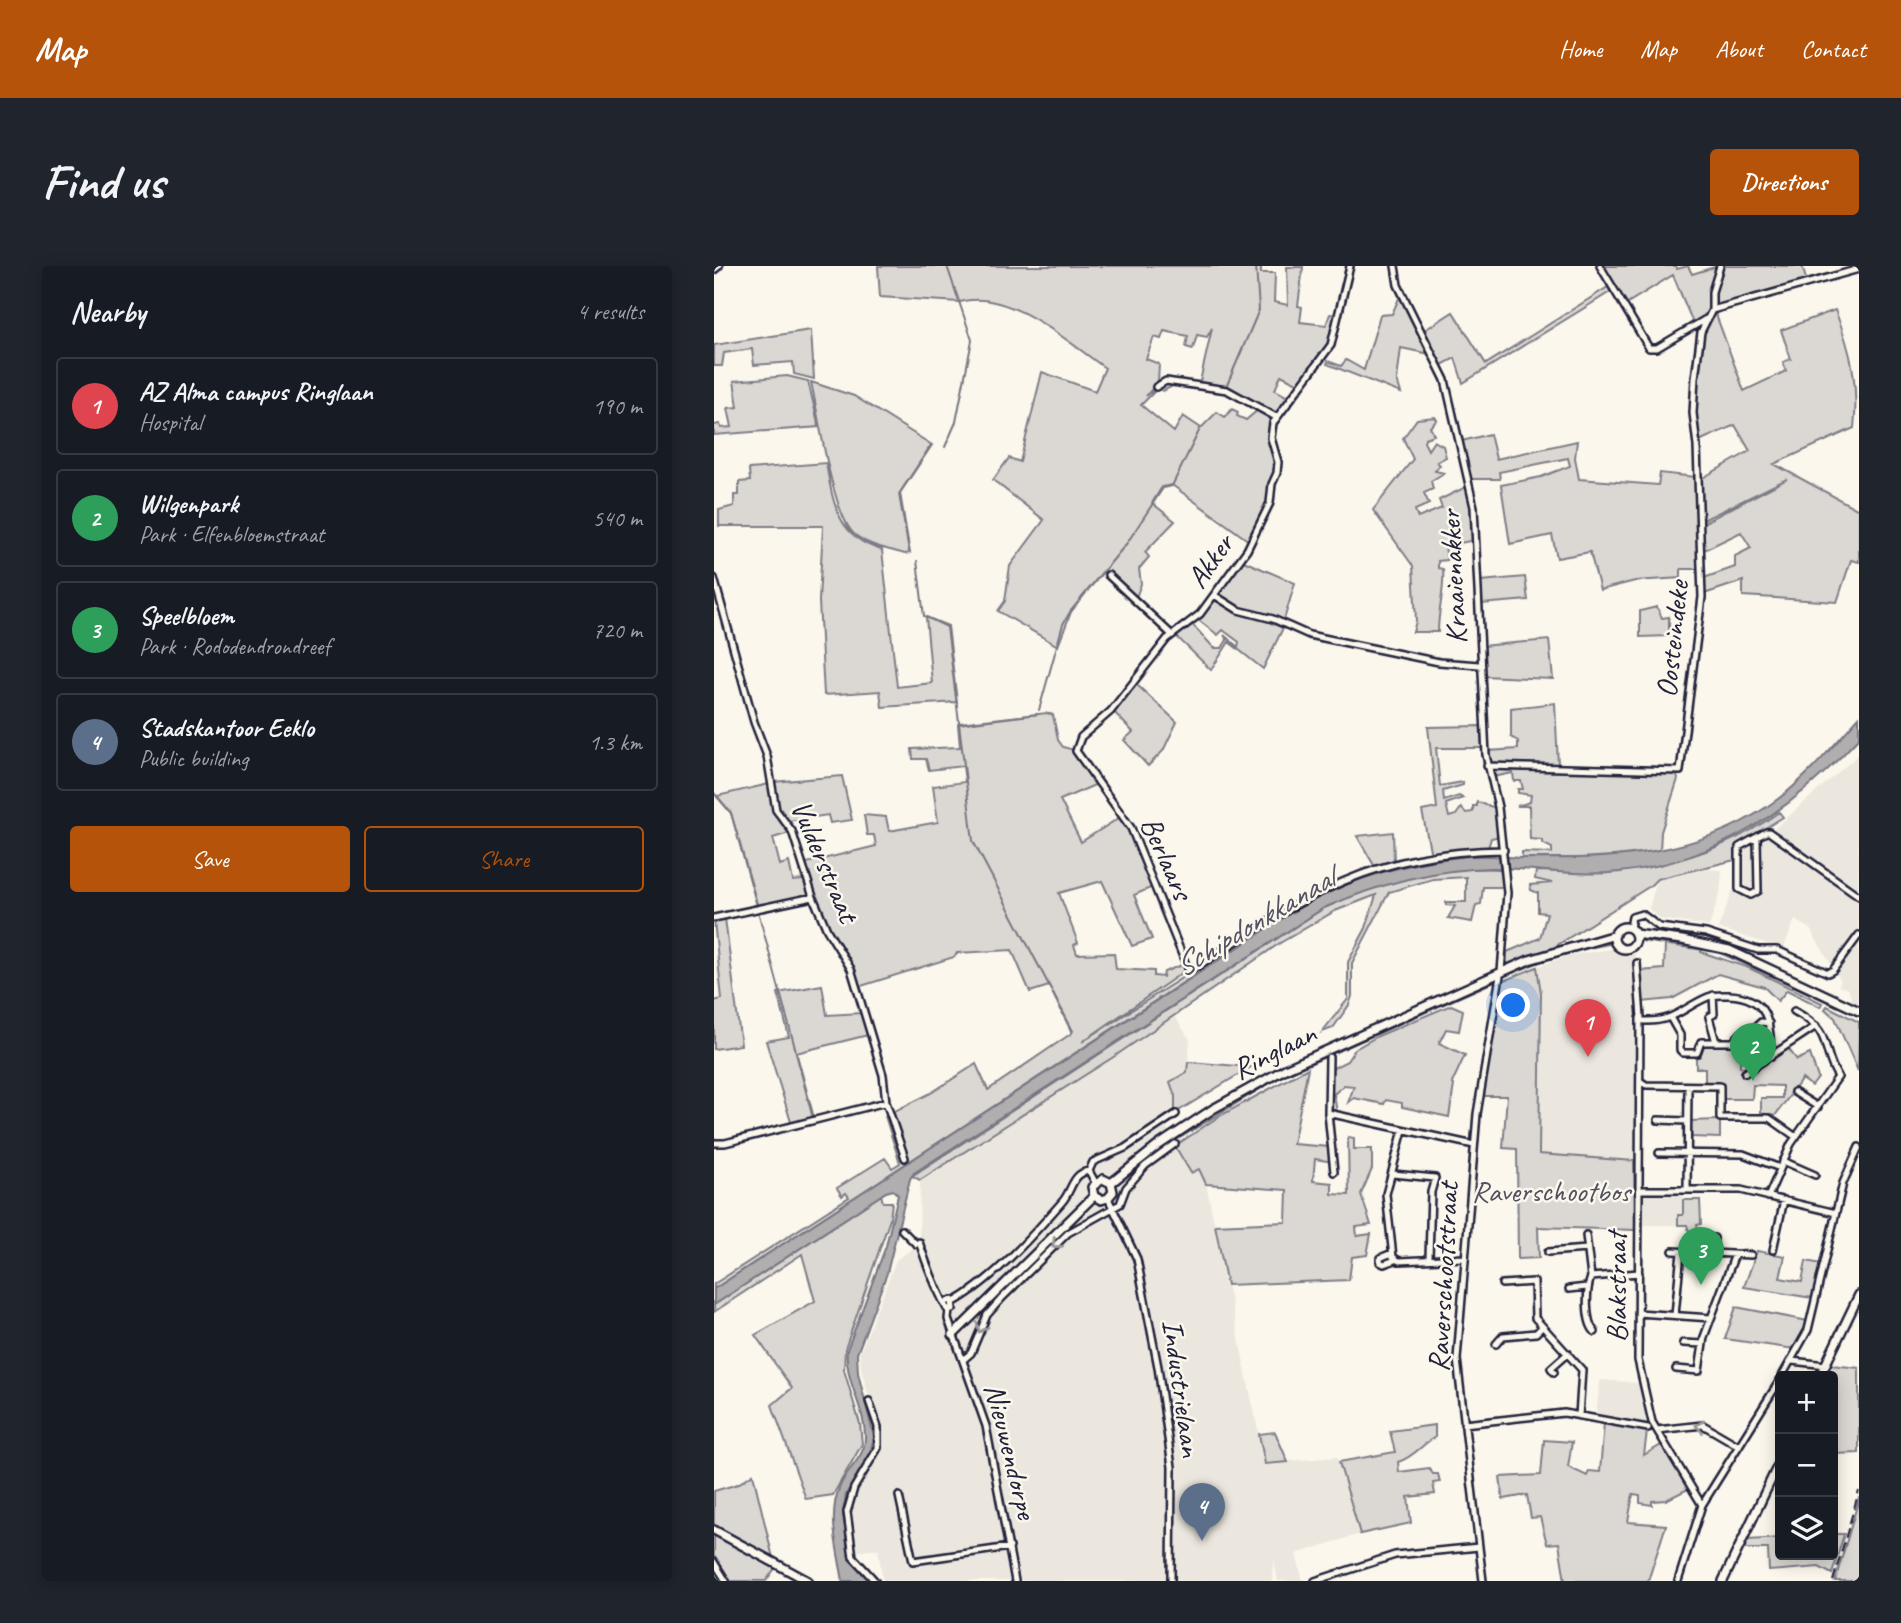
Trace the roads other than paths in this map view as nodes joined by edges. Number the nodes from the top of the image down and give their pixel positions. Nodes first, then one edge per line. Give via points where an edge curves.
1 (719, 266) edge
2 (1350, 266) edge
3 (1395, 266) edge
4 (1600, 266) edge
5 (1720, 266) edge
6 (1859, 269) edge
7 (714, 270) edge
8 (1711, 309) junction
9 (1706, 319) junction
10 (1156, 387) dead end
11 (1276, 417) junction
12 (1108, 575) dead end
13 (714, 578) edge
14 (1214, 595) junction
15 (1171, 634) junction
16 (1479, 665) junction
17 (1487, 766) junction
18 (1757, 838) junction
19 (1504, 852) junction
20 (1859, 896) edge
21 (813, 897) junction
22 (714, 918) edge
23 (1631, 932) junction
24 (1859, 935) edge
25 (1615, 938) junction
26 (1637, 963) dead end
27 (1502, 974) junction
28 (1473, 986) junction
29 (1713, 995) junction
30 (1857, 1009) edge
31 (1794, 1011) dead end
32 (1671, 1019) junction
33 (1641, 1021) junction
34 (1769, 1023) junction
35 (1816, 1026) junction
36 (1716, 1042) junction
37 (1329, 1057) dead end
38 (1770, 1057) junction
39 (1745, 1073) dead end
40 (1688, 1086) junction
41 (1643, 1088) junction
42 (1794, 1092) dead end
43 (886, 1102) junction
44 (1818, 1107) junction
45 (1328, 1113) junction
46 (1176, 1114) dead end
47 (1658, 1120) dead end
48 (1687, 1121) junction
49 (1403, 1130) junction
50 (1149, 1132) junction
51 (1796, 1137) junction
52 (714, 1143) edge
53 (1175, 1144) dead end
54 (1159, 1145) junction
55 (1474, 1145) junction
56 (1859, 1147) edge
57 (1660, 1153) dead end
58 (1688, 1153) junction
59 (905, 1158) dead end
60 (1783, 1161) junction
61 (1780, 1168) junction
62 (1089, 1171) junction
63 (1334, 1172) dead end
64 (1393, 1174) junction
65 (1815, 1175) dead end
66 (1095, 1182) junction
67 (1111, 1183) junction
68 (1639, 1190) junction
69 (1687, 1190) junction
70 (1094, 1196) junction
71 (1768, 1196) junction
72 (1108, 1198) junction
73 (1784, 1200) junction
74 (1114, 1208) junction
75 (1836, 1213) junction
76 (902, 1230) dead end
77 (1586, 1235) dead end
78 (1714, 1238) dead end
79 (1587, 1249) junction
80 (1773, 1250) dead end
81 (1673, 1251) dead end
82 (1548, 1252) dead end
83 (1681, 1252) junction
84 (1713, 1255) junction
85 (1751, 1255) dead end
86 (1734, 1257) junction
87 (1429, 1258) junction
88 (1464, 1258) junction
89 (1639, 1273) junction
90 (1591, 1277) junction
91 (1502, 1284) dead end
92 (1587, 1287) junction
93 (1569, 1289) dead end
94 (1859, 1295) edge
95 (946, 1302) junction
96 (954, 1303) junction
97 (949, 1310) junction
98 (1639, 1314) junction
99 (1675, 1315) junction
100 (1708, 1317) junction
101 (1542, 1327) junction
102 (1595, 1332) dead end
103 (953, 1335) junction
104 (1703, 1340) junction
105 (1683, 1343) dead end
106 (1496, 1344) dead end
107 (1568, 1353) junction
108 (963, 1360) junction
109 (1792, 1361) junction
110 (1826, 1365) junction
111 (1676, 1369) dead end
112 (1786, 1371) edge
113 (1823, 1371) edge
114 (1554, 1372) dead end
115 (1775, 1388) edge
116 (869, 1401) dead end
117 (1579, 1416) junction
118 (1464, 1424) junction
119 (1650, 1425) junction
120 (1656, 1430) junction
121 (1739, 1446) junction
122 (1775, 1472) edge
123 (899, 1496) dead end
124 (1702, 1506) junction
125 (714, 1530) edge
126 (1010, 1547) junction
127 (1479, 1547) junction
128 (714, 1562) edge
129 (726, 1581) edge
130 (808, 1581) edge
131 (875, 1581) edge
132 (1016, 1581) edge
133 (1171, 1581) edge
134 (1315, 1581) edge
135 (1483, 1581) edge
136 (1678, 1581) edge
137 (1723, 1581) edge

1 - 7 street
2 - 11 street via 1331,345
3 - 16 street, Kraaienakker via 1398,285 1445,380 1471,489 1477,523
4 - 9 street via 1649,348 1657,348
5 - 8 street
6 - 8 street
8 - 9 street
9 - 17 street, Oosteindeke via 1693,413 1702,597 1680,771
10 - 11 street via 1166,382 1227,390
11 - 14 street, Akker via 1271,438 1279,468 1270,503 1247,550
12 - 15 street
13 - 21 street, Vulderstraat via 767,755 776,810 799,848
14 - 15 street, Akker via 1200,614
14 - 16 street, Kraaienakker via 1238,610 1309,635 1438,662
15 - 19 street, Berlaars via 1121,699 1077,742 1076,751 1131,828 1189,972 1295,903 1357,874 1419,858
16 - 17 street, Raverschootstraat
17 - 19 street, Raverschootstraat
18 - 18 street via 1738,850 1738,887 1751,895 1758,891
18 - 20 street via 1772,832
19 - 27 street, Raverschootstraat via 1507,914
21 - 22 street
21 - 43 street, Vulderstraat via 851,969 883,1075
23 - 24 street via 1631,918 1637,914 1664,927 1706,933 1758,950 1777,950 1828,973
23 - 25 main road
23 - 25 main road via 1625,948
23 - 30 main road via 1741,954
25 - 27 main road, Ringlaan via 1589,942
26 - 33 street, Blakstraat
27 - 28 main road, Ringlaan
27 - 28 main road, Ringlaan
27 - 55 street, Raverschootstraat
28 - 54 main road, Ringlaan via 1285,1069
29 - 32 street
29 - 34 street via 1747,998 1759,1006
29 - 36 street via 1714,1014 1709,1017
31 - 35 street
32 - 33 street
32 - 36 street via 1681,1035 1684,1053 1697,1053 1701,1042
33 - 41 street, Blakstraat
34 - 36 street via 1761,1022 1736,1040
34 - 38 street
35 - 38 street
35 - 44 street via 1823,1032 1838,1077
37 - 45 street
38 - 39 street
40 - 41 street
40 - 48 street
40 - 51 street via 1720,1086 1720,1118 1769,1118
41 - 68 street, Blakstraat
42 - 44 street
43 - 52 street
43 - 59 street, Vulderstraat
44 - 51 street
45 - 49 street
45 - 63 street
46 - 50 street
47 - 48 street
48 - 58 street
49 - 55 street
49 - 64 street
50 - 54 street
50 - 62 street via 1093,1163
51 - 60 street
53 - 74 street via 1144,1166
54 - 67 main road, Ringlaan
55 - 88 street, Raverschootstraat
56 - 75 street via 1846,1173
57 - 58 street
58 - 61 street via 1749,1155
58 - 69 street
60 - 61 street
60 - 65 street
61 - 71 street
62 - 66 street
62 - 96 street via 1078,1175 1064,1200 980,1284
64 - 87 street via 1386,1194 1393,1256
64 - 87 street via 1435,1178
66 - 67 main road
66 - 70 main road
67 - 72 main road
68 - 69 street
68 - 89 street, Blakstraat
69 - 71 street
70 - 72 main road
70 - 103 main road
71 - 73 street
72 - 74 street, Industrielaan
73 - 75 street
73 - 80 street
74 -> 108 street via 1068,1233 1002,1298 987,1315 971,1353
74 - 133 street, Industrielaan via 1137,1259 1158,1367 1172,1467
75 - 109 street via 1808,1331
76 - 95 street, Nieuwendorpe via 917,1243 938,1294
77 - 79 street
78 - 84 street
79 - 82 street
79 - 90 street
81 - 83 street
83 - 84 street
83 - 99 street
84 - 86 street
85 - 86 street
86 - 100 street
87 - 88 street
88 - 118 street, Raverschootstraat via 1457,1359
89 - 90 street
89 - 98 street, Blakstraat
90 - 92 street
91 - 101 street via 1534,1282 1535,1318
92 - 93 street
92 - 102 street via 1590,1327
94 - 110 main road
95 - 96 street
95 - 97 street, Nieuwendorpe
96 - 97 street
97 - 103 street, Nieuwendorpe
98 - 99 street
98 - 119 street, Blakstraat via 1638,1360
99 - 100 street
100 - 104 street
101 - 106 street via 1536,1333 1503,1335
101 - 107 street via 1548,1328
103 - 108 street, Nieuwendorpe
104 - 105 street
104 - 111 street via 1699,1371
107 - 114 street via 1551,1368
107 - 117 street via 1582,1370
108 - 126 street, Nieuwendorpe via 986,1426
109 - 110 street
109 - 112 street
110 - 113 main road
115 - 121 street
116 - 131 street via 878,1427 878,1448 854,1488 847,1512 853,1557
117 - 118 street via 1556,1413
117 - 119 street
118 - 127 street, Raverschootstraat
119 - 120 street, Blakstraat
121 -> 120 street via 1703,1425
120 - 124 street
121 - 124 street
122 - 137 main road
123 - 126 street via 913,1561
124 - 136 street
125 - 130 main road
126 - 132 street, Nieuwendorpe
127 - 134 street via 1395,1555
127 - 135 street, Raverschootstraat
128 - 129 street

